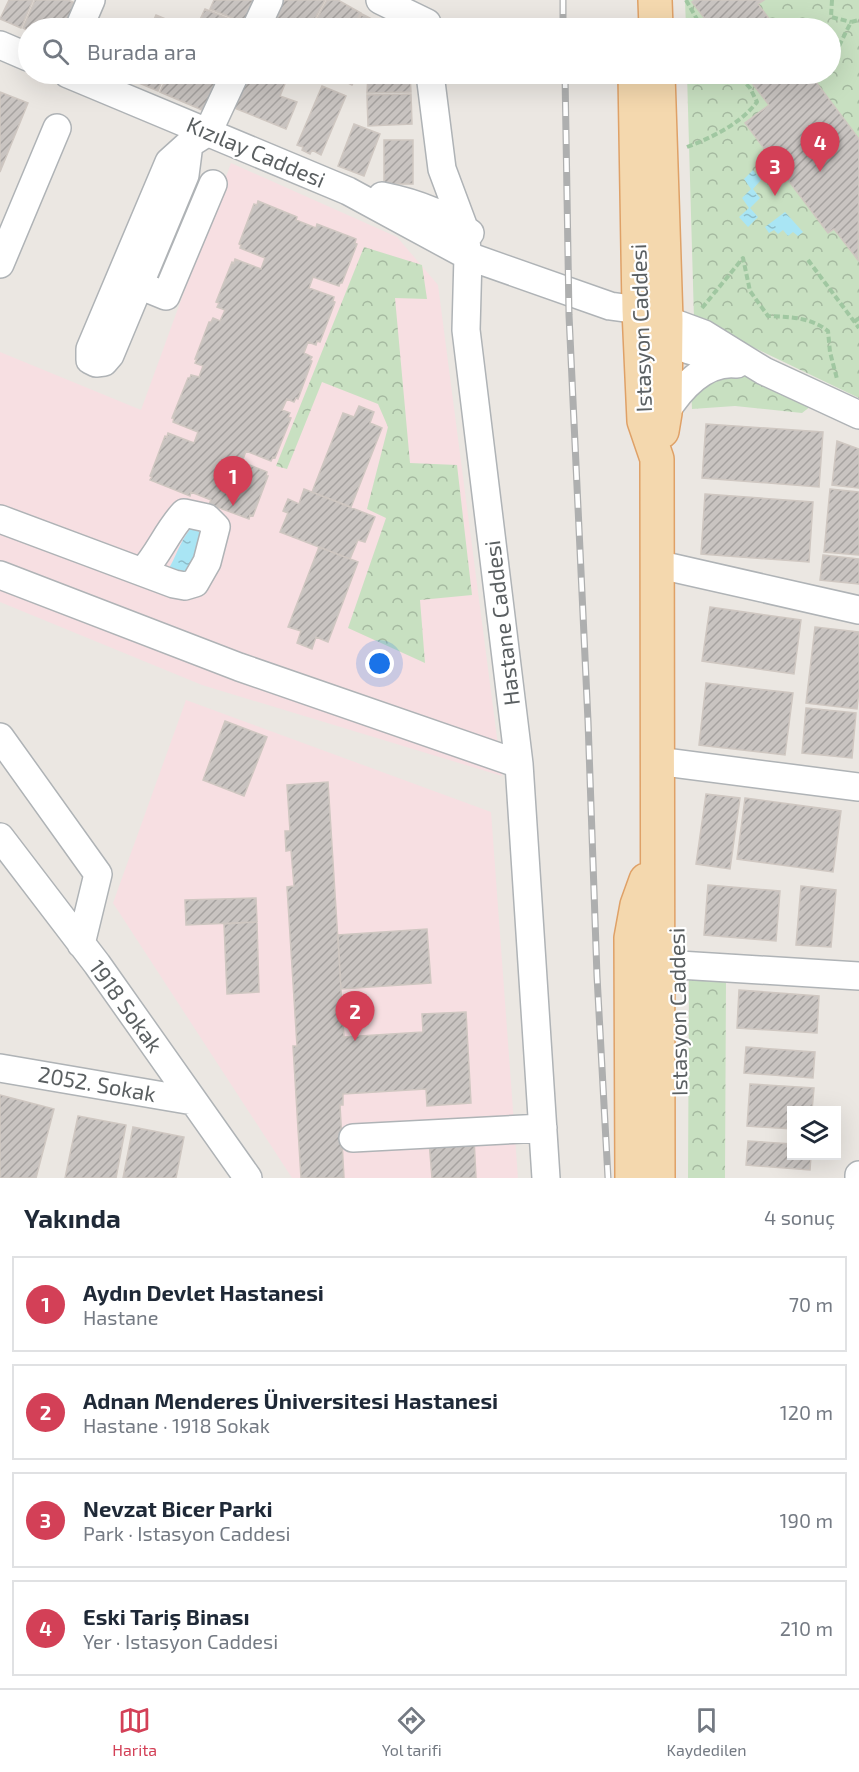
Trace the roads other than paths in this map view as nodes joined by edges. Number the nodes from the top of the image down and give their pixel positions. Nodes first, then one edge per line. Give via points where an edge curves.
1 (91, 0) edge
2 (269, 0) edge
3 (380, 0) edge
4 (633, 0) edge
5 (655, 0) edge
6 (427, 17) edge
7 (83, 18) edge
8 (261, 18) edge
9 (634, 18) edge
10 (656, 18) edge
11 (0, 45) edge
12 (18, 53) edge
13 (89, 84) edge
14 (229, 84) edge
15 (431, 84) edge
16 (635, 84) edge
17 (657, 84) edge
18 (57, 128) dead end
19 (198, 138) junction
20 (213, 184) dead end
21 (439, 227) junction
22 (464, 228) junction
23 (468, 256) junction
24 (0, 264) edge
25 (513, 272) junction
26 (139, 285) junction
27 (644, 321) junction
28 (466, 330) junction
29 (734, 363) junction
30 (764, 371) junction
31 (665, 413) junction
32 (859, 415) edge
33 (657, 459) junction
34 (0, 519) edge
35 (656, 564) junction
36 (142, 572) dead end
37 (0, 575) edge
38 (859, 610) edge
39 (0, 737) edge
40 (657, 761) junction
41 (519, 764) junction
42 (859, 787) edge
43 (656, 850) junction
44 (3, 853) edge
45 (81, 944) junction
46 (679, 964) junction
47 (859, 976) edge
48 (0, 1068) edge
49 (193, 1101) junction
50 (543, 1128) junction
51 (353, 1138) dead end
52 (248, 1178) edge
53 (546, 1178) edge
54 (632, 1178) edge
55 (658, 1178) edge
56 (681, 1178) edge

1 - 7 street
2 - 8 street
3 - 6 street
4 - 9 main road
5 - 10 main road
11 - 12 street
13 - 19 street, Kızılay Caddesi
14 - 19 street
15 - 22 street, Hastane Caddesi via 442,169
16 - 27 main road, Istasyon Caddesi
17 - 27 main road
18 - 24 street
19 - 21 street, Kızılay Caddesi via 348,191 394,199
19 - 26 street
19 - 26 street via 169,162 90,349 90,360 104,362 110,355
20 - 26 street via 166,296
21 - 22 street
21 - 23 street
21 - 28 street
22 - 23 street, Hastane Caddesi
22 - 25 street
23 - 25 street
23 - 28 street, Hastane Caddesi
25 - 27 street
25 - 28 street via 492,278 483,287 471,305
27 - 29 street via 689,350
27 - 30 street via 704,334
27 - 31 main road
27 - 33 main road, Istasyon Caddesi via 644,421
28 - 41 street, Hastane Caddesi
29 - 30 street
29 - 31 street via 711,368 690,380
30 - 32 street
31 - 33 main road
33 - 35 main road, Istasyon Caddesi
34 - 36 street
35 - 38 street
35 - 40 main road, Istasyon Caddesi
37 - 41 street via 239,667
39 - 45 street via 98,874
40 - 42 street
40 - 43 main road, Istasyon Caddesi
41 - 50 street, Hastane Caddesi
43 - 46 main road, Istasyon Caddesi via 676,903
43 - 54 main road via 637,904 631,938
43 - 55 main road, Istasyon Caddesi
44 - 45 street, 1918 Sokak
45 - 49 street, 1918 Sokak
46 - 47 street
46 - 56 main road, Istasyon Caddesi
48 - 49 street, 2052. Sokak
49 - 52 street, 1918 Sokak
50 - 51 street
50 - 53 street, Hastane Caddesi

